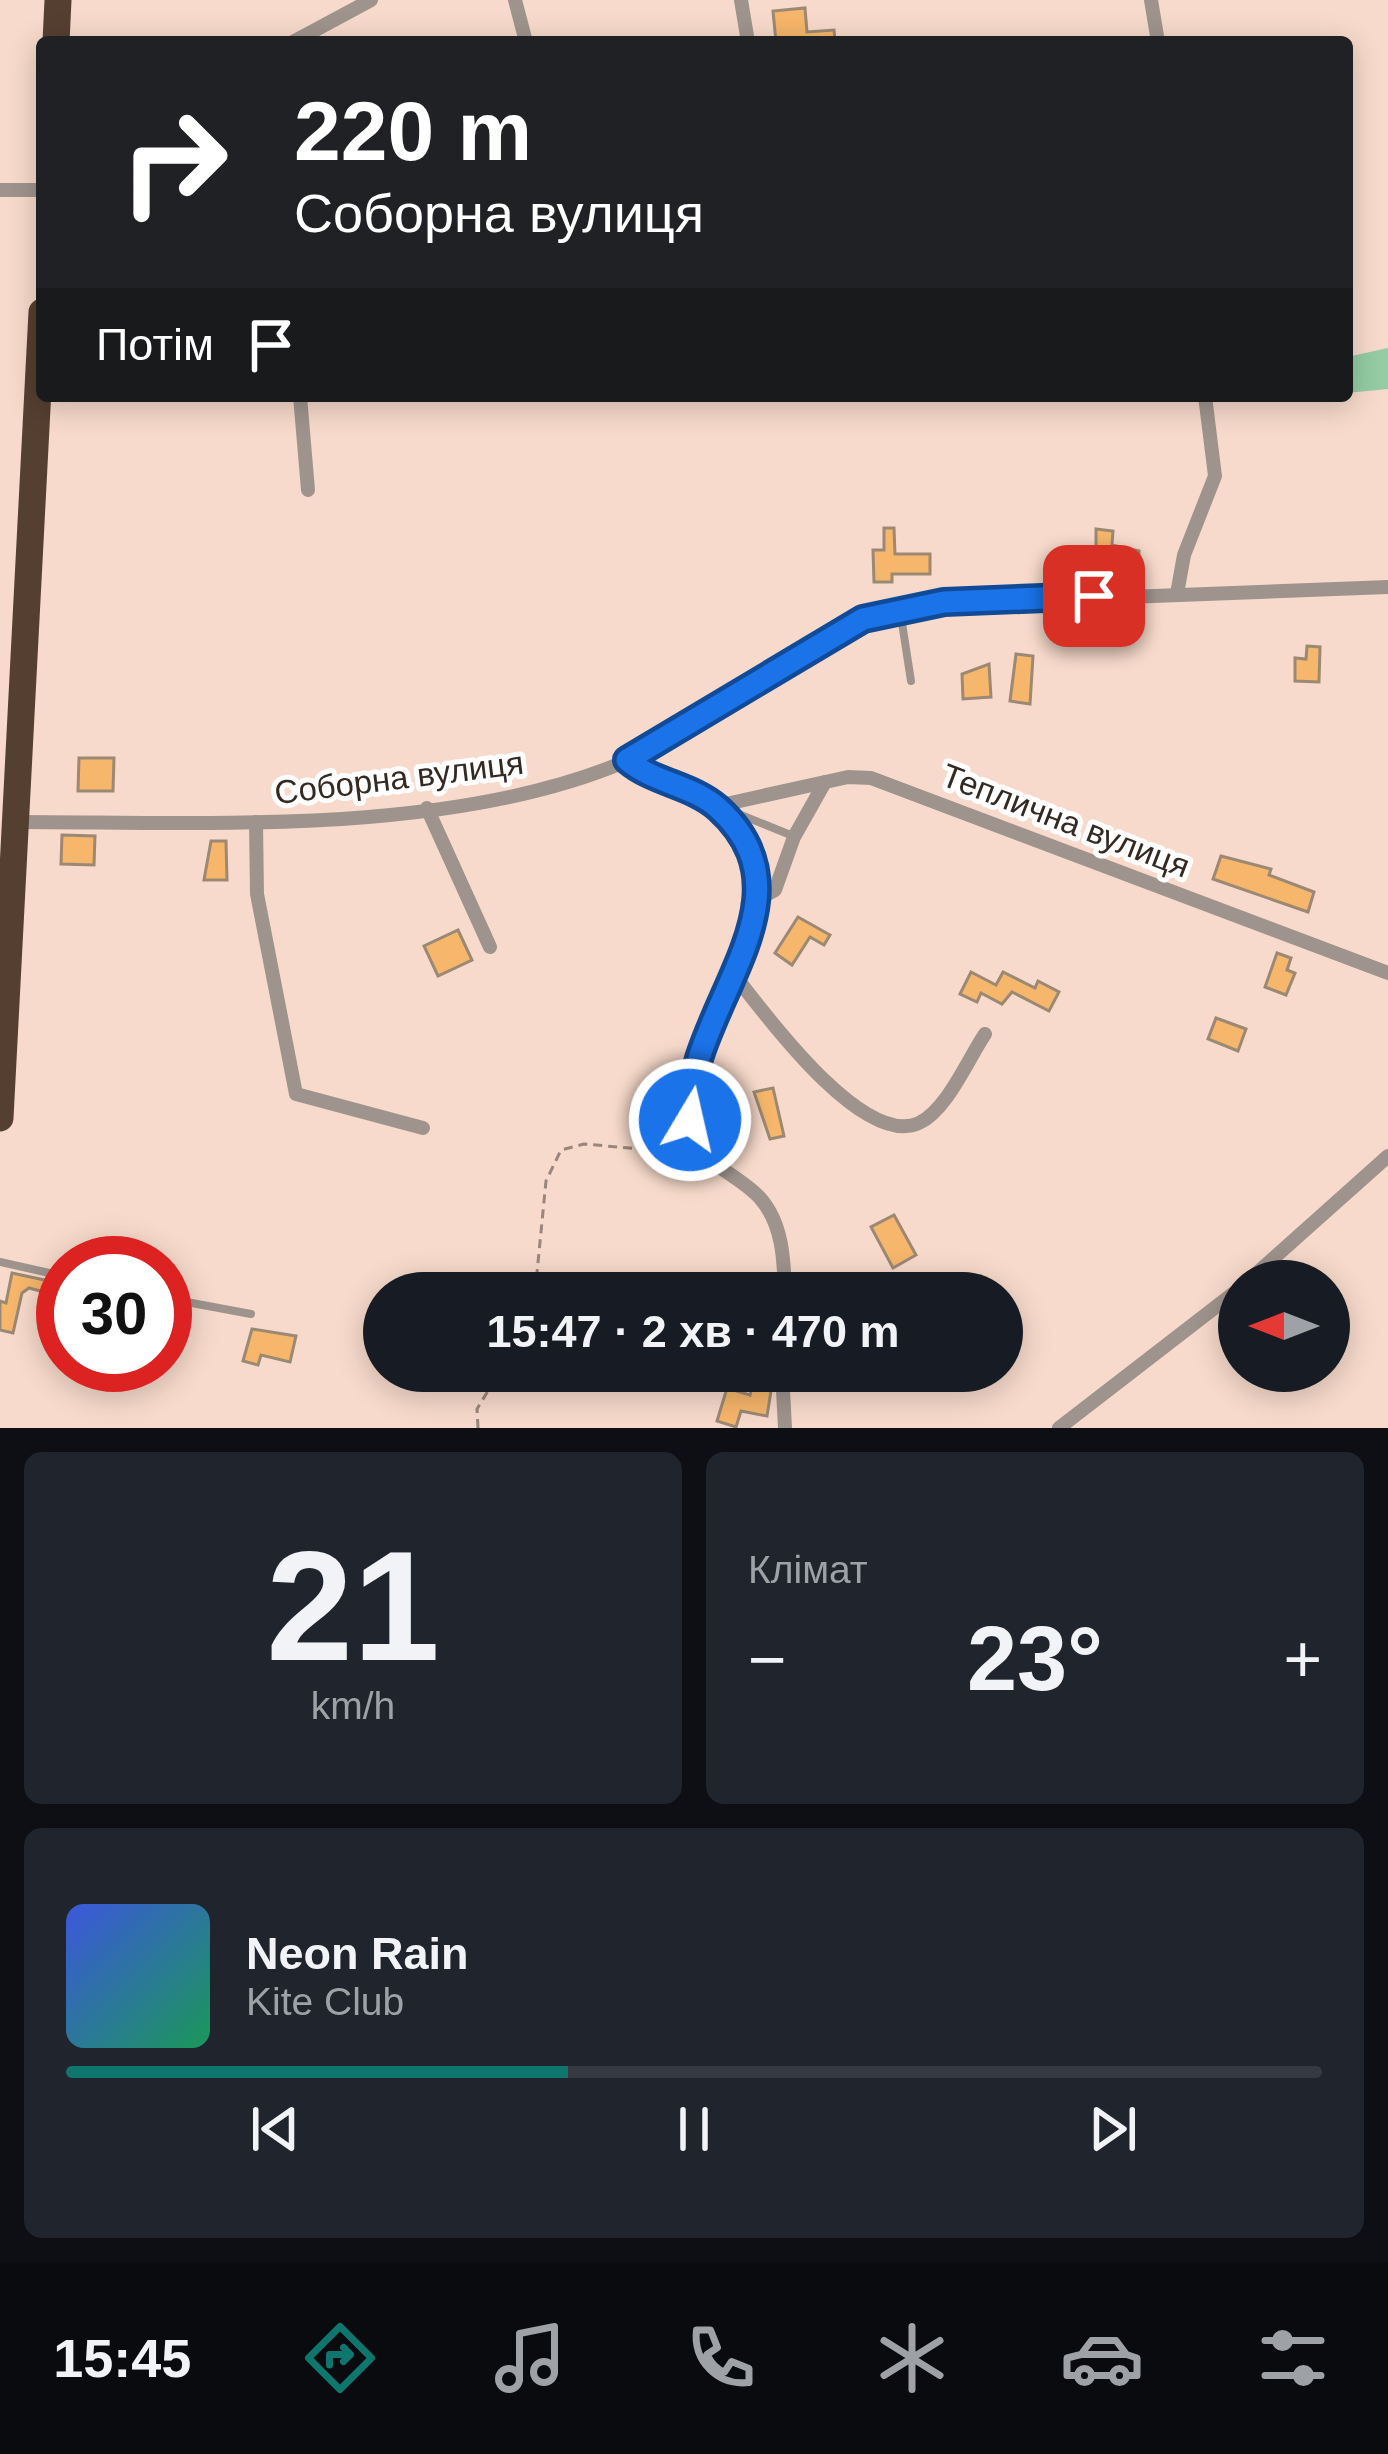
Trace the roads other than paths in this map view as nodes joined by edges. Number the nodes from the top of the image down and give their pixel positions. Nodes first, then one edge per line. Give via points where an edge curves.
1 (58, 0) edge
2 (371, 0) edge
3 (515, 0) edge
4 (741, 0) edge
5 (1151, 0) edge
6 (56, 36) edge
7 (304, 36) edge
8 (524, 36) edge
9 (747, 36) edge
10 (1157, 36) edge
11 (0, 190) edge
12 (36, 190) edge
13 (36, 402) edge
14 (301, 402) edge
15 (1206, 402) edge
16 (308, 490) dead end
17 (1388, 587) edge
18 (1177, 594) junction
19 (900, 608) junction
20 (911, 681) dead end
21 (627, 760) junction
22 (825, 782) junction
23 (717, 806) junction
24 (427, 808) junction
25 (256, 822) junction
26 (9, 826) edge
27 (794, 837) junction
28 (760, 898) junction
29 (490, 947) dead end
30 (732, 972) junction
31 (1388, 973) edge
32 (985, 1034) dead end
33 (0, 1118) edge
34 (423, 1128) dead end
35 (1388, 1156) edge
36 (1272, 1260) edge
37 (0, 1262) edge
38 (36, 1270) edge
39 (784, 1272) edge
40 (192, 1303) edge
41 (1218, 1305) edge
42 (251, 1314) dead end
43 (783, 1392) edge
44 (785, 1428) edge
45 (1059, 1428) edge

1 - 6 highway
2 - 7 street
3 - 8 street
4 - 9 street
5 - 10 street
11 - 12 street
13 - 26 highway
14 - 16 street
15 - 18 street via 1215,476
17 - 18 street, Соборна вулиця
18 - 19 street, Соборна вулиця
19 - 20 lane
19 - 21 street, Соборна вулиця via 825,637
21 - 23 street
21 - 24 street, Соборна вулиця via 532,789
22 - 23 street, Теплична вулиця
22 - 27 street
22 - 31 street, Теплична вулиця via 888,783
23 - 27 lane
23 - 28 street via 743,842
24 - 25 street, Соборна вулиця
24 - 29 street
25 - 26 street, Соборна вулиця
25 - 34 street via 257,894 296,1094
26 - 33 highway
27 - 28 street via 775,890
28 - 30 street
30 - 32 street via 815,1073 897,1126 934,1111
30 - 39 street via 691,1093 690,1120 718,1171 765,1205
35 - 36 street
37 - 38 lane
40 - 42 lane
41 - 45 street
43 - 44 street

